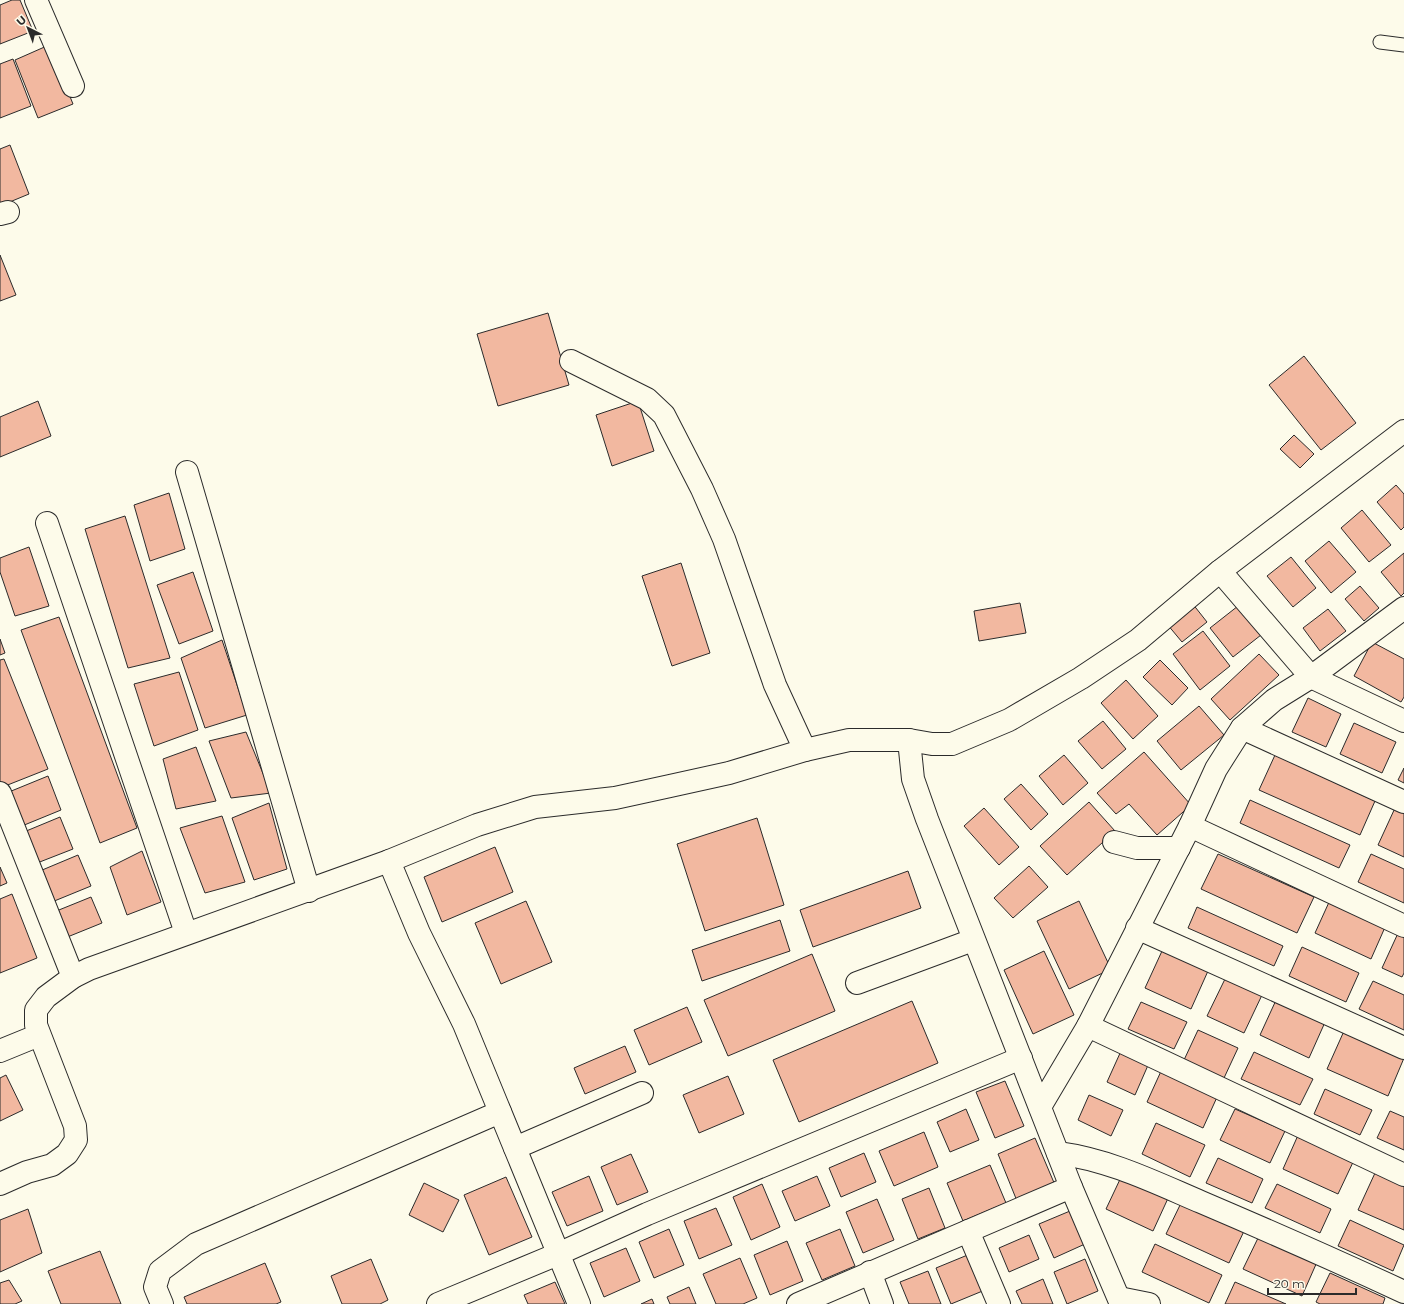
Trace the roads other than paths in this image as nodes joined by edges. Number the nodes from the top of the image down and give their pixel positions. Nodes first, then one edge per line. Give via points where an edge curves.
1 (36, 0) edge
2 (1380, 42) dead end
3 (1404, 45) edge
4 (73, 86) dead end
5 (571, 361) dead end
6 (1404, 431) edge
7 (187, 472) dead end
8 (47, 522) dead end
9 (1220, 571) junction
10 (1404, 608) edge
11 (1311, 677) junction
12 (1404, 721) edge
13 (1242, 728) junction
14 (909, 740) junction
15 (805, 750) junction
16 (0, 793) edge
17 (1404, 802) edge
18 (1190, 826) junction
19 (1114, 842) dead end
20 (1179, 848) junction
21 (389, 861) junction
22 (309, 891) junction
23 (1404, 926) edge
24 (1137, 928) junction
25 (186, 933) junction
26 (973, 940) junction
27 (73, 976) junction
28 (857, 983) dead end
29 (1088, 1026) junction
30 (39, 1035) junction
31 (1404, 1048) edge
32 (0, 1051) edge
33 (1021, 1058) junction
34 (642, 1092) dead end
35 (1040, 1107) junction
36 (500, 1112) junction
37 (515, 1148) junction
38 (1058, 1153) junction
39 (1404, 1175) edge
40 (0, 1184) edge
41 (1071, 1187) junction
42 (968, 1231) junction
43 (558, 1254) junction
44 (870, 1272) junction
45 (1404, 1292) edge
46 (1120, 1301) edge
47 (162, 1304) edge
48 (438, 1304) edge
49 (579, 1304) edge
50 (798, 1304) edge
51 (882, 1304) edge
52 (999, 1304) edge
53 (1149, 1304) edge

1 - 4 street
2 - 3 lane
5 - 15 street via 647,399 664,415 724,539 775,685
6 - 9 street
7 - 22 street
8 - 25 street
9 - 11 street
9 - 14 street via 1138,640 1009,720 952,744
10 - 11 street
11 - 12 street
11 - 13 street via 1274,700
13 - 17 street
13 - 18 street via 1216,769
14 - 15 street via 849,740
14 - 26 street via 913,779
15 - 21 street via 729,773 615,798 535,807 477,825
16 - 27 street
18 - 20 street
18 - 23 street
19 - 20 street via 1137,848
20 - 24 street
21 - 22 street
21 - 36 street via 419,932 464,1024
22 - 25 street
24 - 29 street
24 - 31 street
25 - 27 street
26 - 28 street
26 - 33 street
27 - 30 street via 46,997 36,1010
29 - 35 street
29 - 39 street
30 - 32 street
30 - 40 street via 75,1126 76,1140 67,1154 52,1165 27,1172
33 - 35 street
33 - 43 street via 647,1214
34 - 37 street
35 - 38 street
36 - 37 street
36 - 47 street via 196,1244 160,1271 155,1287
37 - 43 street
38 - 41 street
38 - 45 street via 1085,1157 1119,1167 1284,1237
41 - 42 street
41 - 46 street
42 - 44 street
42 - 52 street
43 - 48 street
43 - 49 street
44 - 50 street
44 - 51 street
46 - 53 street

